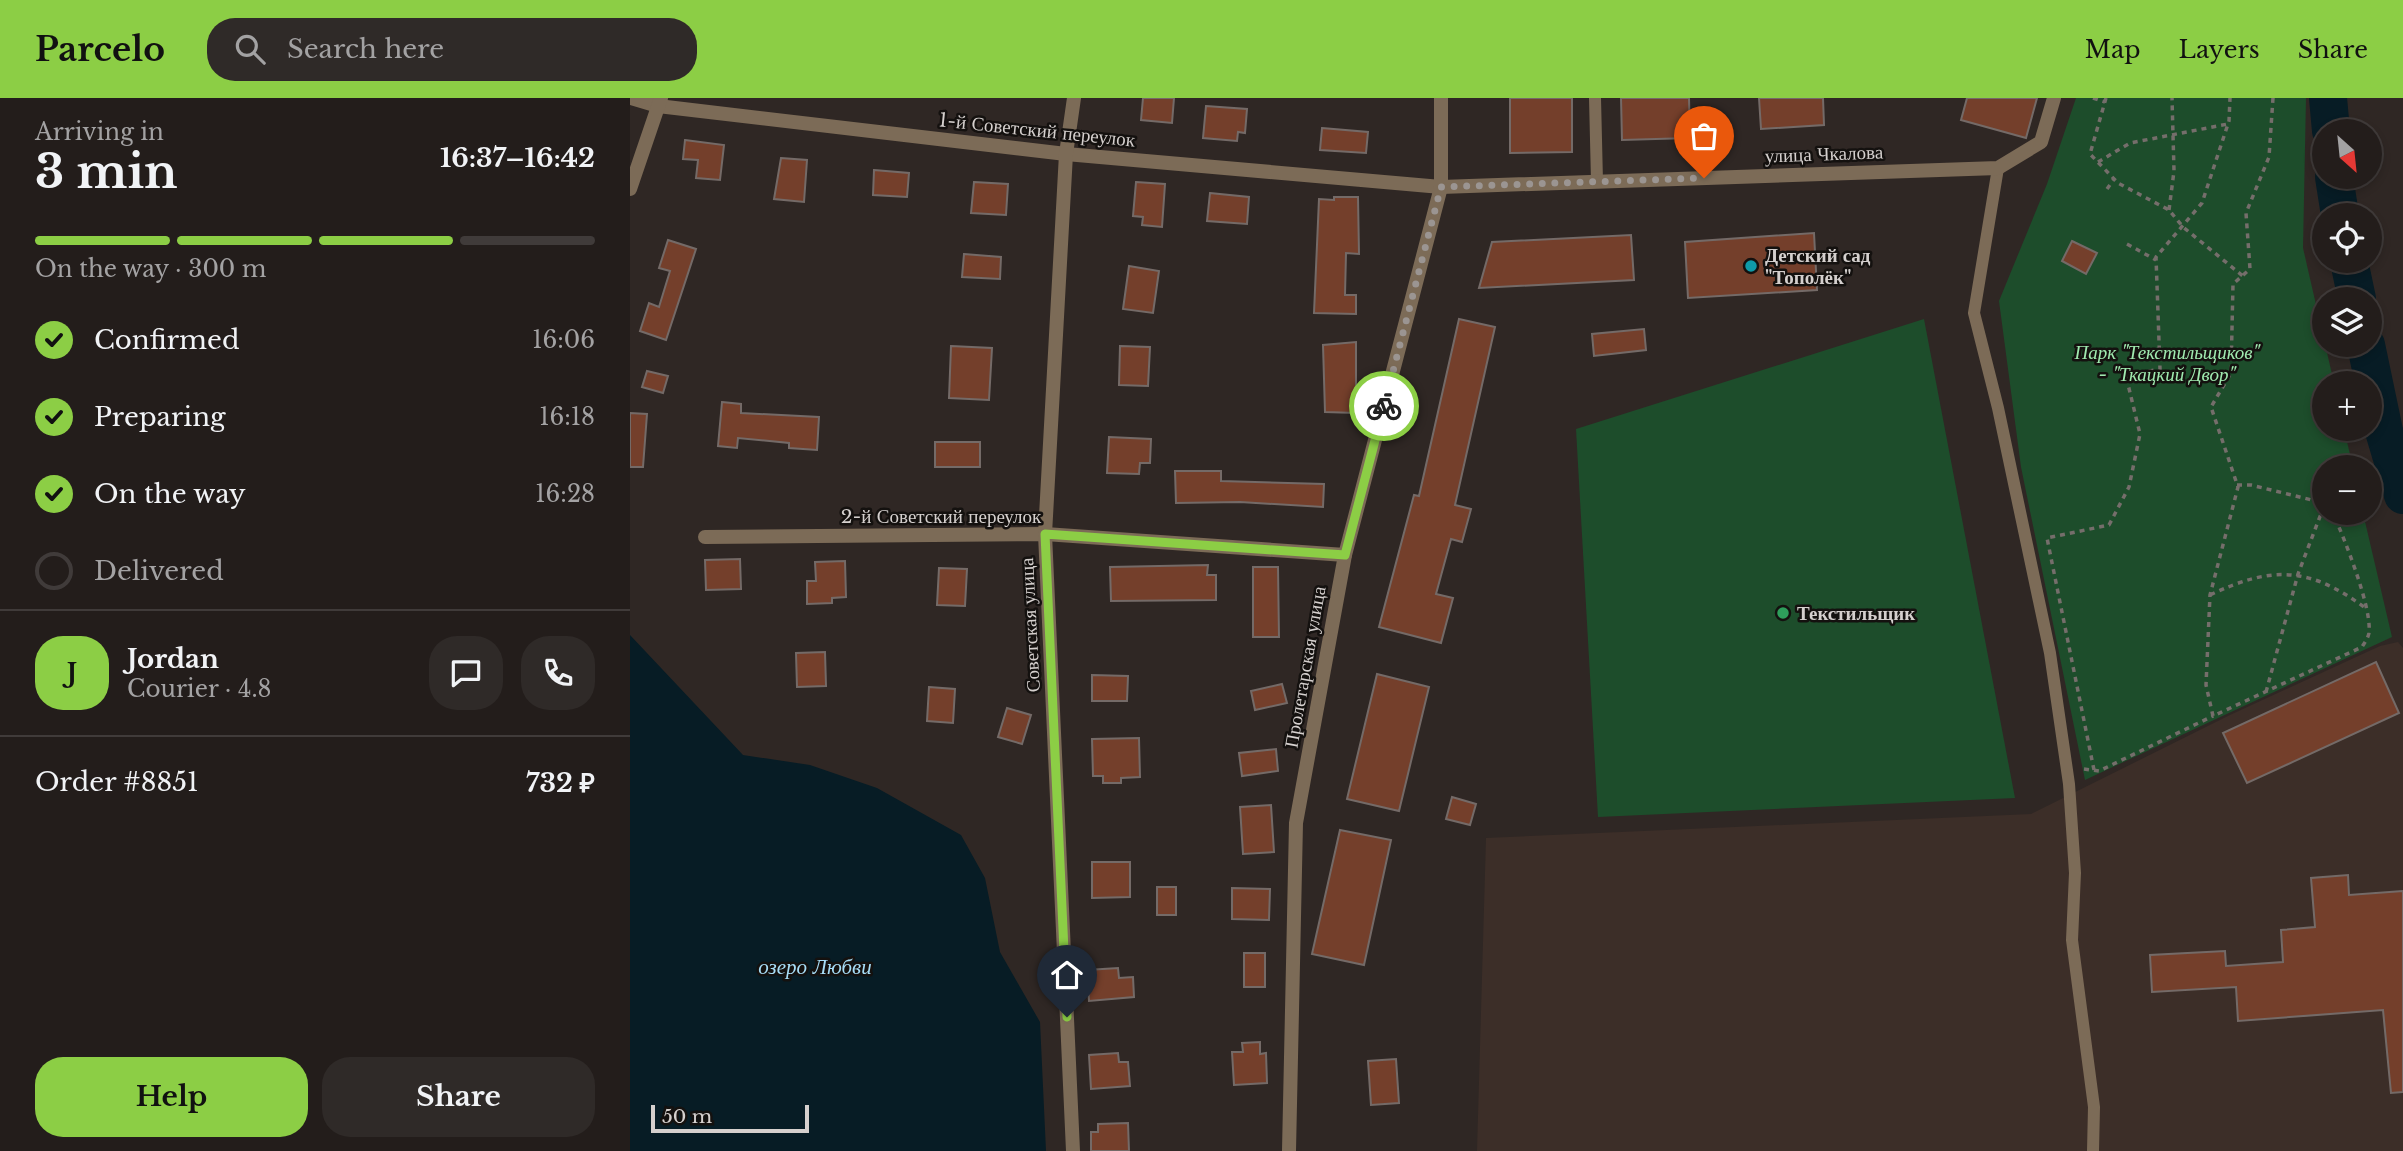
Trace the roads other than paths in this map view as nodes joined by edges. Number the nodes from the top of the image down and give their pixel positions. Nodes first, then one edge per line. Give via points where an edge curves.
1 (631, 98) edge
2 (1074, 98) edge
3 (1441, 98) edge
4 (1595, 98) edge
5 (2054, 98) edge
6 (660, 102) edge
7 (1066, 154) junction
8 (1998, 168) junction
9 (1597, 181) junction
10 (1441, 187) junction
11 (630, 189) edge
12 (1045, 534) junction
13 (705, 537) dead end
14 (1345, 555) junction
15 (1073, 1151) edge
16 (1289, 1151) edge
17 (2093, 1151) edge

1 - 6 street, 1-й Советский переулок
2 - 7 street, Советская улица
3 - 10 street, Пролетарская улица
4 - 9 lane
5 - 8 street via 2041,142
6 - 7 street, 1-й Советский переулок
6 - 11 street
7 - 10 street, 1-й Советский переулок
7 - 12 street, Советская улица
8 - 9 street, улица Чкалова
8 - 17 lane via 1974,313 2050,653 2067,767 2075,873 2072,940 2094,1107
9 - 10 street, улица Чкалова
10 - 14 street, Пролетарская улица
12 - 13 street, 2-й Советский переулок
12 - 14 street, 2-й Советский переулок
12 - 15 street, Советская улица
14 - 16 street, Пролетарская улица via 1296,823

